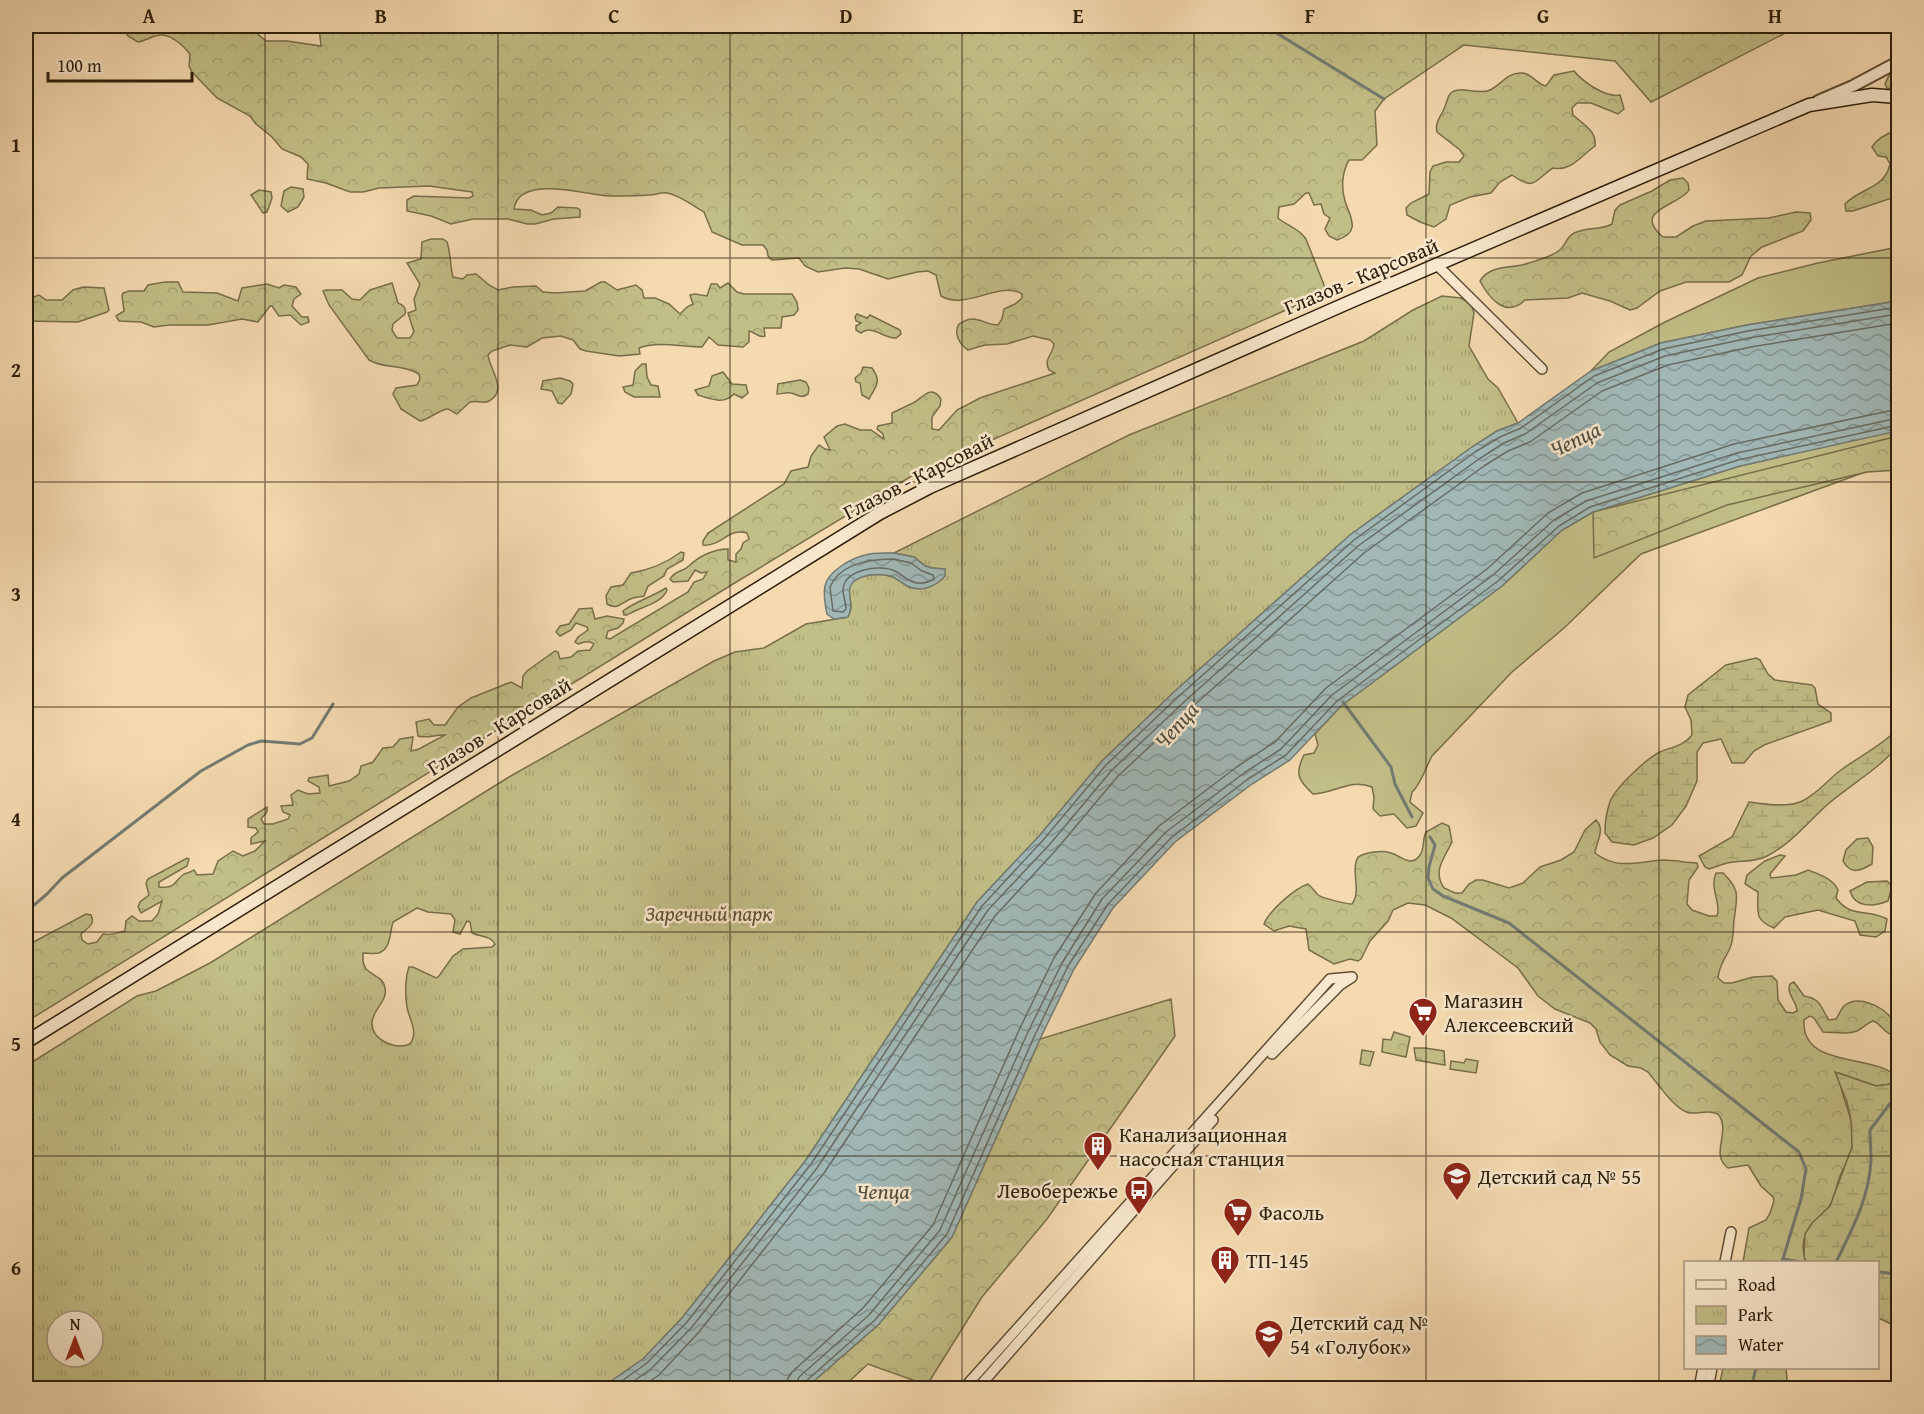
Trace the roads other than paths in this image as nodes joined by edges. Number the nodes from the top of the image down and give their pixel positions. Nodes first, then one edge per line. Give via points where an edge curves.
1 (1899, 62) edge
2 (1899, 98) edge
3 (1809, 105) junction
4 (1437, 265) junction
5 (1542, 369) dead end
6 (26, 1042) edge
7 (1703, 1369) edge
8 (1712, 1369) edge
9 (964, 1389) edge
10 (978, 1389) edge
11 (1699, 1389) edge
12 (1708, 1389) edge

1 - 3 street
2 - 3 main road, Глазов - Карсовай via 1872,95
3 - 4 main road, Глазов - Карсовай
4 - 5 street
4 - 6 main road, Глазов - Карсовай via 978,465 880,513
7 - 11 street
8 - 12 street
9 - 10 street via 1330,979 1353,977 1275,1049

